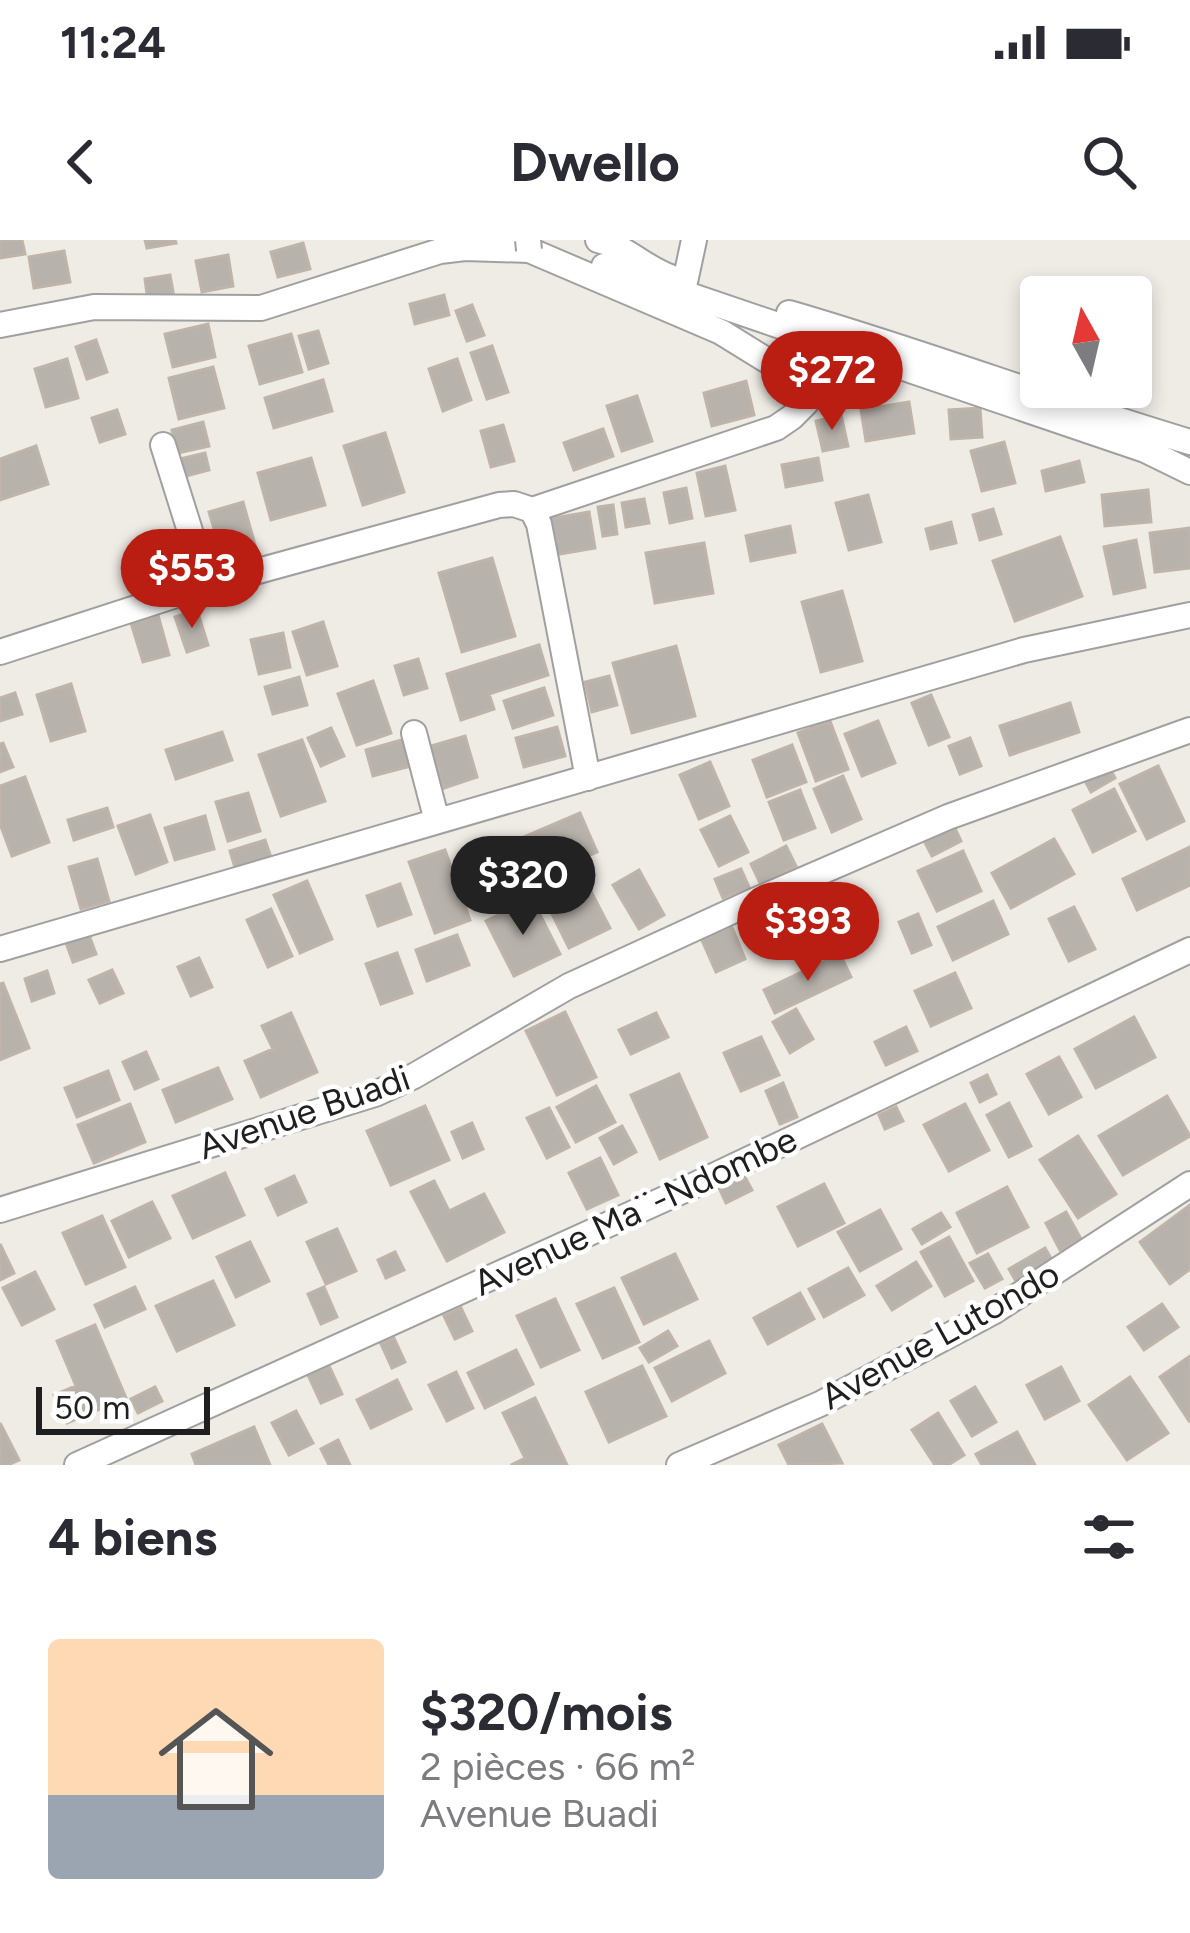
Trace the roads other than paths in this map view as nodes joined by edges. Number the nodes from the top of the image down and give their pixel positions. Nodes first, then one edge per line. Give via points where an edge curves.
1 (598, 240) edge
2 (694, 240) edge
3 (528, 243) edge
4 (685, 283) junction
5 (0, 325) edge
6 (1190, 442) edge
7 (163, 445) dead end
8 (1190, 472) edge
9 (532, 510) junction
10 (207, 586) junction
11 (1190, 615) edge
12 (0, 652) edge
13 (1190, 730) edge
14 (414, 733) dead end
15 (588, 778) junction
16 (437, 821) junction
17 (0, 949) edge
18 (1190, 950) edge
19 (1190, 1184) edge
20 (0, 1210) edge
21 (76, 1465) edge
22 (679, 1465) edge

1 - 4 street
2 - 4 street
3 - 5 street via 440,251 261,308 94,307
3 - 8 street via 1145,450
3 - 9 street via 721,332 797,379 806,403 776,428
4 - 6 street
7 - 10 street
9 - 10 street via 499,505
9 - 15 street
10 - 12 street
11 - 15 street via 1024,650
13 - 20 street, Avenue Buadi via 948,818 754,901 569,986 374,1094
14 - 16 street
15 - 16 street
16 - 17 street
18 - 21 street, Avenue Ma¨-Ndombe
19 - 22 street, Avenue Lutondo via 993,1312 820,1404

